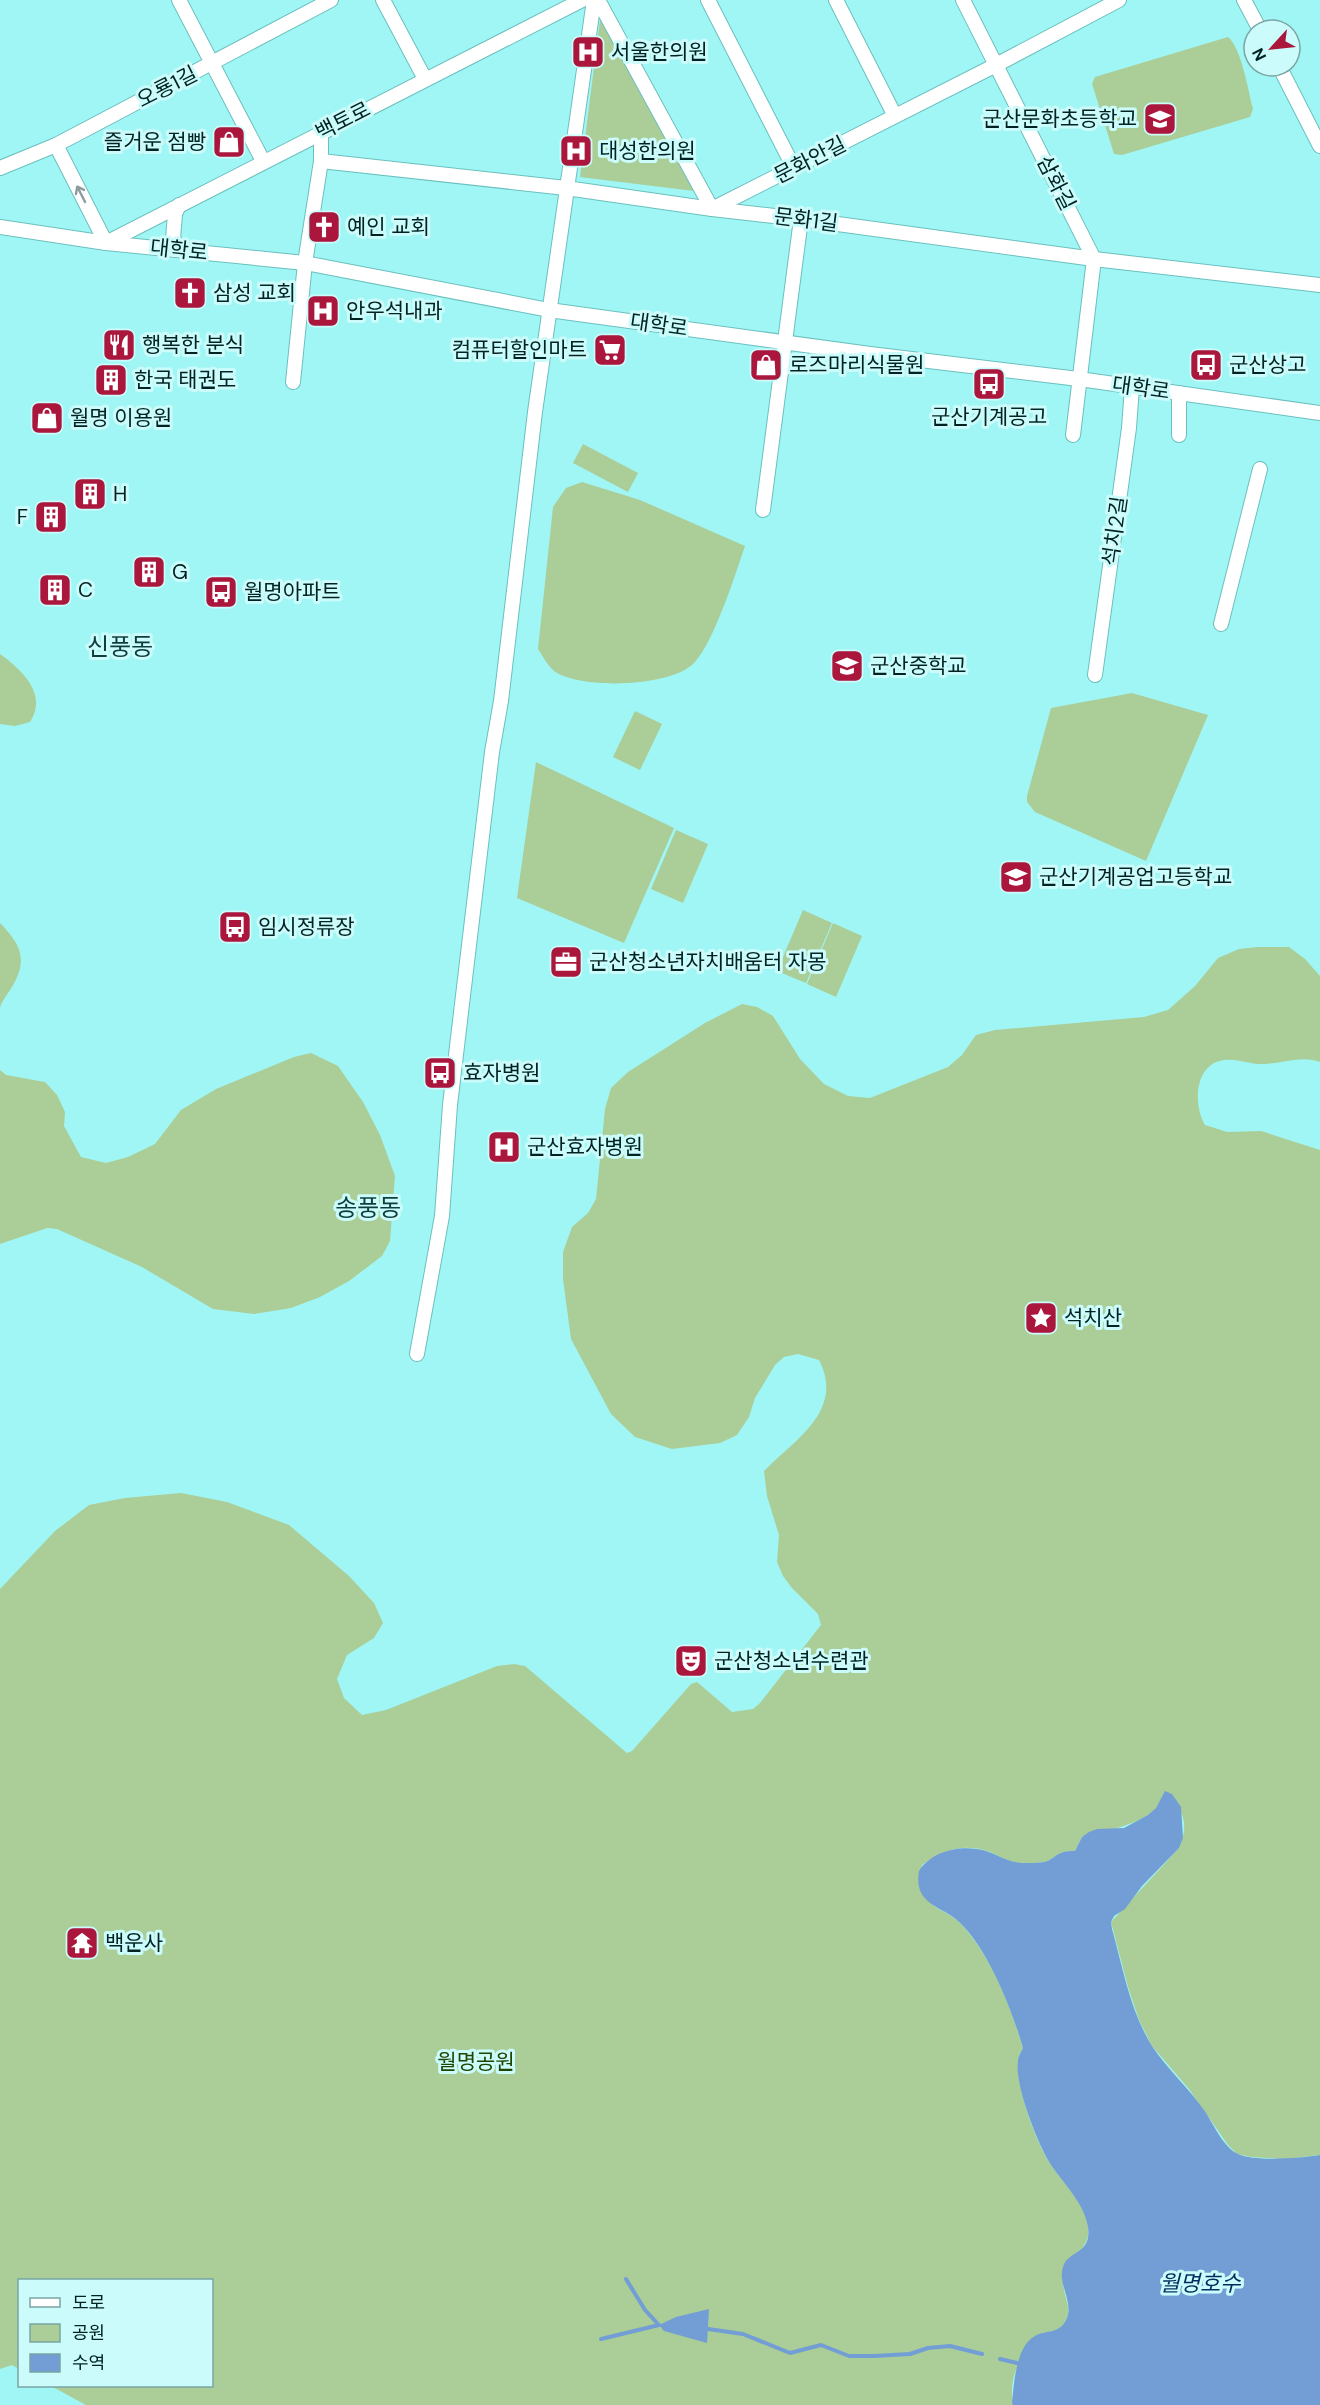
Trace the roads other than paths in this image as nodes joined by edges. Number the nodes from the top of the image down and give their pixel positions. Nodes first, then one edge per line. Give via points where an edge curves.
1 (179, 0) edge
2 (331, 0) edge
3 (383, 0) edge
4 (582, 0) edge
5 (596, 0) edge
6 (708, 0) edge
7 (836, 0) edge
8 (963, 0) edge
9 (1119, 0) edge
10 (1244, 0) edge
11 (1101, 4) edge
12 (1254, 18) edge
13 (213, 64) junction
14 (996, 65) junction
15 (1285, 78) edge
16 (425, 79) junction
17 (895, 116) junction
18 (321, 132) junction
19 (56, 145) junction
20 (1320, 146) edge
21 (263, 161) junction
22 (321, 161) junction
23 (0, 168) edge
24 (794, 168) junction
25 (566, 188) junction
26 (179, 205) junction
27 (712, 209) junction
28 (801, 219) junction
29 (0, 227) edge
30 (106, 243) junction
31 (183, 251) junction
32 (1094, 259) junction
33 (305, 263) junction
34 (1320, 285) edge
35 (549, 310) junction
36 (786, 342) junction
37 (1079, 379) junction
38 (293, 382) dead end
39 (1132, 387) junction
40 (1179, 393) junction
41 (1320, 413) edge
42 (1073, 435) dead end
43 (1179, 435) dead end
44 (1260, 469) dead end
45 (763, 510) dead end
46 (1221, 624) dead end
47 (1095, 675) dead end
48 (417, 1354) dead end

1 - 13 street
2 - 13 street, 오룡1길
3 - 16 street
4 - 16 street, 백토로
5 - 25 street
5 - 27 street
6 - 24 street
7 - 17 street
8 - 14 street, 삼화길
9 - 11 street, 문화안길
10 - 12 street
11 - 14 street, 문화안길
13 - 19 street, 오룡1길
13 - 21 street
14 - 17 street, 문화안길
14 - 32 street, 삼화길
15 - 20 street
16 - 18 street, 백토로
17 - 24 street, 문화안길
18 - 21 street, 백토로
18 - 22 street
19 - 23 street, 오룡1길
30 -> 19 street
21 - 26 street, 백토로
22 - 25 street, 문화1길
22 - 33 street
24 - 27 street, 문화안길
25 - 27 street, 문화1길
25 - 35 street
26 - 30 street, 백토로
26 - 31 street via 173,239
27 - 28 street, 문화1길
28 - 32 street, 문화1길
28 - 36 street
29 - 30 street, 대학로
30 - 31 street, 대학로
31 - 33 street, 대학로
32 - 34 street, 문화1길
32 - 37 street
33 - 35 street, 대학로
33 - 38 street
35 - 36 street, 대학로
35 - 48 street via 490,764 453,1081 442,1216
36 - 37 street, 대학로
36 - 45 street
37 - 39 street, 대학로
37 - 42 street
39 - 40 street, 대학로
39 - 47 street, 석치2길
40 - 41 street, 대학로
40 - 43 street
44 - 46 street

